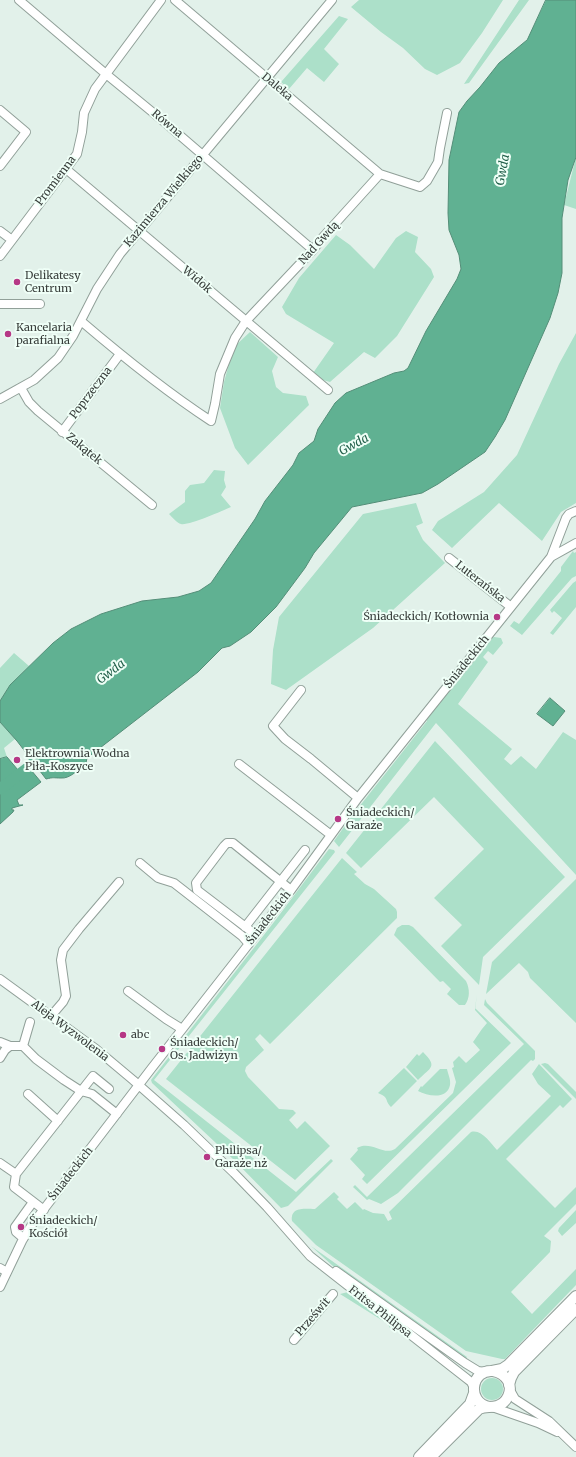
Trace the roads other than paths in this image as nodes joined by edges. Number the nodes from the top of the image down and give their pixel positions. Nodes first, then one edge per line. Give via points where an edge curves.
1 (19, 0) edge
2 (161, 0) edge
3 (175, 0) edge
4 (332, 0) edge
5 (106, 74) junction
6 (266, 78) junction
7 (0, 110) edge
8 (447, 113) dead end
9 (203, 154) junction
10 (0, 166) edge
11 (66, 168) junction
12 (380, 174) junction
13 (0, 230) edge
14 (139, 230) junction
15 (12, 240) junction
16 (313, 250) junction
17 (0, 256) edge
18 (0, 304) edge
19 (40, 304) dead end
20 (81, 321) junction
21 (246, 321) junction
22 (120, 354) junction
23 (21, 388) junction
24 (328, 390) dead end
25 (0, 399) edge
26 (62, 432) junction
27 (152, 506) dead end
28 (576, 511) edge
29 (576, 543) edge
30 (551, 557) junction
31 (449, 558) dead end
32 (511, 607) junction
33 (301, 690) dead end
34 (239, 764) dead end
35 (358, 798) junction
36 (331, 835) junction
37 (305, 850) dead end
38 (140, 863) dead end
39 (280, 881) junction
40 (119, 882) dead end
41 (291, 890) junction
42 (245, 927) junction
43 (256, 935) junction
44 (249, 944) junction
45 (0, 979) edge
46 (128, 991) dead end
47 (51, 1016) junction
48 (30, 1022) dead end
49 (182, 1029) junction
50 (0, 1042) edge
51 (10, 1046) junction
52 (22, 1046) junction
53 (0, 1058) edge
54 (139, 1085) junction
55 (109, 1089) dead end
56 (81, 1091) junction
57 (28, 1094) dead end
58 (117, 1114) junction
59 (58, 1121) junction
60 (0, 1164) edge
61 (16, 1174) junction
62 (33, 1202) junction
63 (44, 1210) junction
64 (290, 1232) junction
65 (23, 1238) junction
66 (4, 1270) edge
67 (0, 1287) edge
68 (333, 1294) dead end
69 (576, 1296) edge
70 (576, 1309) edge
71 (294, 1340) dead end
72 (489, 1371) junction
73 (510, 1387) junction
74 (474, 1390) junction
75 (491, 1407) junction
76 (565, 1437) junction
77 (576, 1447) edge
78 (419, 1457) edge
79 (431, 1457) edge

1 - 5 street, Równa
2 - 5 street, Promienna
3 - 6 street, Daleka
4 - 6 street, Kazimierza Wielkiego
5 - 9 street, Równa
5 - 11 street, Promienna via 87,105 77,154
6 - 9 street, Kazimierza Wielkiego
6 - 12 street, Daleka
7 - 10 street via 26,132
8 - 12 street via 438,162 427,181 420,187
9 - 14 street, Kazimierza Wielkiego
9 - 16 street, Równa
11 - 14 street, Widok
11 - 15 street, Promienna
12 - 16 street, Nad Gwdą
13 - 15 street
14 - 20 street, Kazimierza Wielkiego via 107,273
14 - 21 street, Widok
15 - 17 street, Promienna
16 - 21 street, Nad Gwdą
18 - 19 street
20 - 22 street
20 - 23 street, Kazimierza Wielkiego via 55,362
21 - 22 street, Nad Gwdą via 235,338 220,374 211,421 184,404
21 - 24 street, Widok
22 - 26 street, Poprzeczna
23 - 25 street, Kazimierza Wielkiego
23 - 26 street, Zakątek via 32,406
26 - 27 street, Zakątek
28 - 30 street via 566,518
29 - 30 street
30 - 32 street, Śniadeckich
31 - 32 street, Luterańska
32 - 35 street, Śniadeckich
33 - 35 street via 273,726 285,739
34 - 36 street
35 - 36 street, Śniadeckich
36 - 41 street, Śniadeckich
37 - 39 street
38 - 44 street via 158,878 174,883
39 - 41 street
39 - 42 street
39 - 42 street via 233,843 226,844 213,860 198,880 196,888
40 - 47 street via 63,950 61,960 66,996
41 - 43 street, Śniadeckich
42 - 43 street
43 - 44 street, Śniadeckich
44 - 49 street, Śniadeckich
45 - 47 street, Aleja Wyzwolenia
46 - 49 street
47 - 54 street, Aleja Wyzwolenia
48 - 52 street
49 - 54 street, Śniadeckich
50 - 51 street
51 - 52 street
51 - 53 street
52 - 56 street
54 - 58 street, Śniadeckich
54 - 64 street, Fritsa Philipsa via 225,1164
55 - 56 street via 93,1076
56 - 58 street via 92,1094
56 - 59 street
57 - 59 street
58 - 63 street, Śniadeckich
59 - 61 street
60 - 61 street
61 - 62 street via 14,1187
62 - 63 street
62 - 65 street via 15,1228
63 - 65 street, Śniadeckich
64 - 72 street, Fritsa Philipsa via 321,1260 465,1363 478,1370
64 - 74 street, Fritsa Philipsa via 319,1264 471,1382
65 - 66 street, Śniadeckich
66 - 67 street, Śniadeckich
68 - 71 street, Prześwit
69 - 72 main road via 508,1365 502,1369
70 - 73 main road via 514,1372
72 - 73 main road via 503,1375
72 - 74 main road via 478,1377
73 - 75 main road via 509,1395 504,1402
73 - 76 street via 515,1399 549,1421
74 - 75 main road via 479,1402
74 - 78 main road via 470,1404
75 - 76 street via 545,1426
75 - 79 main road via 481,1408 476,1412
76 - 77 street

